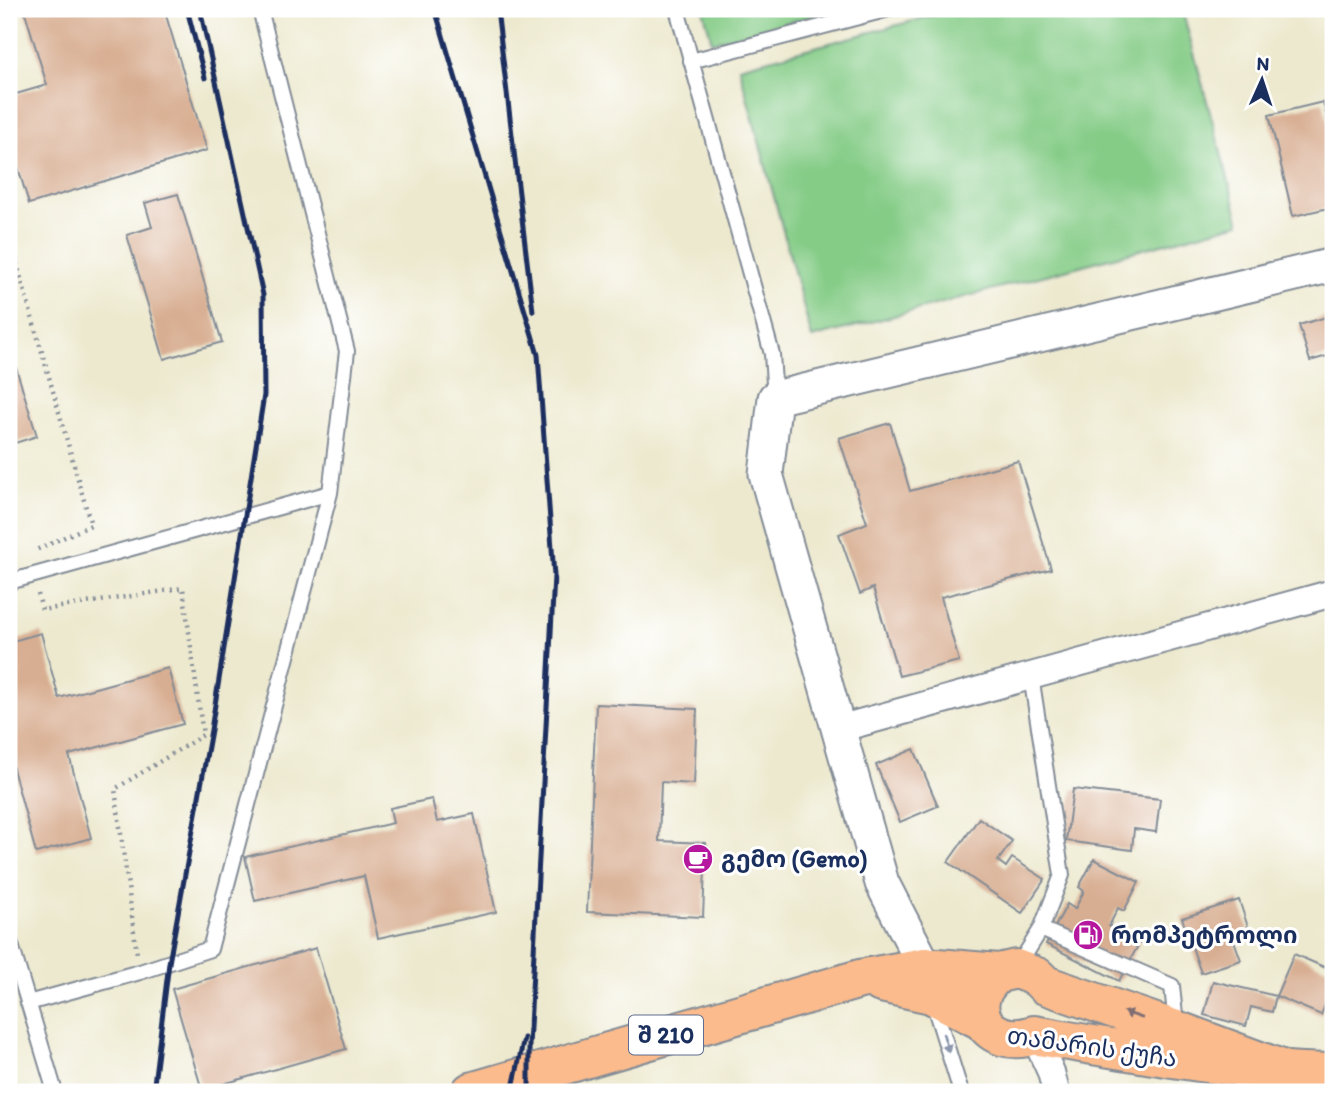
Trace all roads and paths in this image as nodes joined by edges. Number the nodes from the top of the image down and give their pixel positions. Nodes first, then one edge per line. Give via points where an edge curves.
1 (260, 9) edge
2 (677, 9) edge
3 (889, 9) edge
4 (691, 61) junction
5 (9, 236) edge
6 (1333, 265) edge
7 (775, 398) junction
8 (330, 493) junction
9 (34, 575) junction
10 (9, 582) edge
11 (1333, 593) edge
12 (1031, 676) junction
13 (838, 729) junction
14 (1041, 929) junction
15 (9, 939) edge
16 (140, 972) junction
17 (1020, 976) junction
18 (928, 980) junction
19 (28, 1003) junction
20 (983, 1021) junction
21 (1176, 1030) junction
22 (1034, 1035) junction
23 (1333, 1073) edge
24 (1260, 1078) edge
25 (55, 1092) edge
26 (471, 1092) edge
27 (961, 1092) edge
28 (1056, 1092) edge

1 - 8 lane via 347,351
2 - 4 lane
3 - 4 lane
4 - 7 lane via 772,354
5 - 9 path via 91,525 29,554
6 - 7 street
7 - 13 street via 766,474
8 - 9 lane
8 - 16 lane via 210,949
9 - 10 lane
9 - 16 path via 42,610 183,588 203,735 115,789
11 - 12 street
12 - 13 street
12 - 14 lane via 1062,876
13 - 18 street via 882,883
14 - 17 lane
14 - 21 lane via 1172,986
15 - 19 lane
16 - 19 lane
17 - 18 main road, შ 210
17 - 20 main road via 985,985 979,1003
21 -> 17 main road, თამარის ქუჩა / შ 210
17 - 22 main road via 1049,995 1048,1018
18 - 20 main road, შ 210
18 - 26 main road, შ 210 via 860,979
18 -> 27 lane
19 - 25 lane
20 - 22 main road, თამარის ქუჩა via 1006,1039
21 - 24 main road, თამარის ქუჩა / შ 210
22 - 24 main road, თამარის ქუჩა / შ 210
22 - 28 street
23 - 24 main road, თამარის ქუჩა / შ 210

